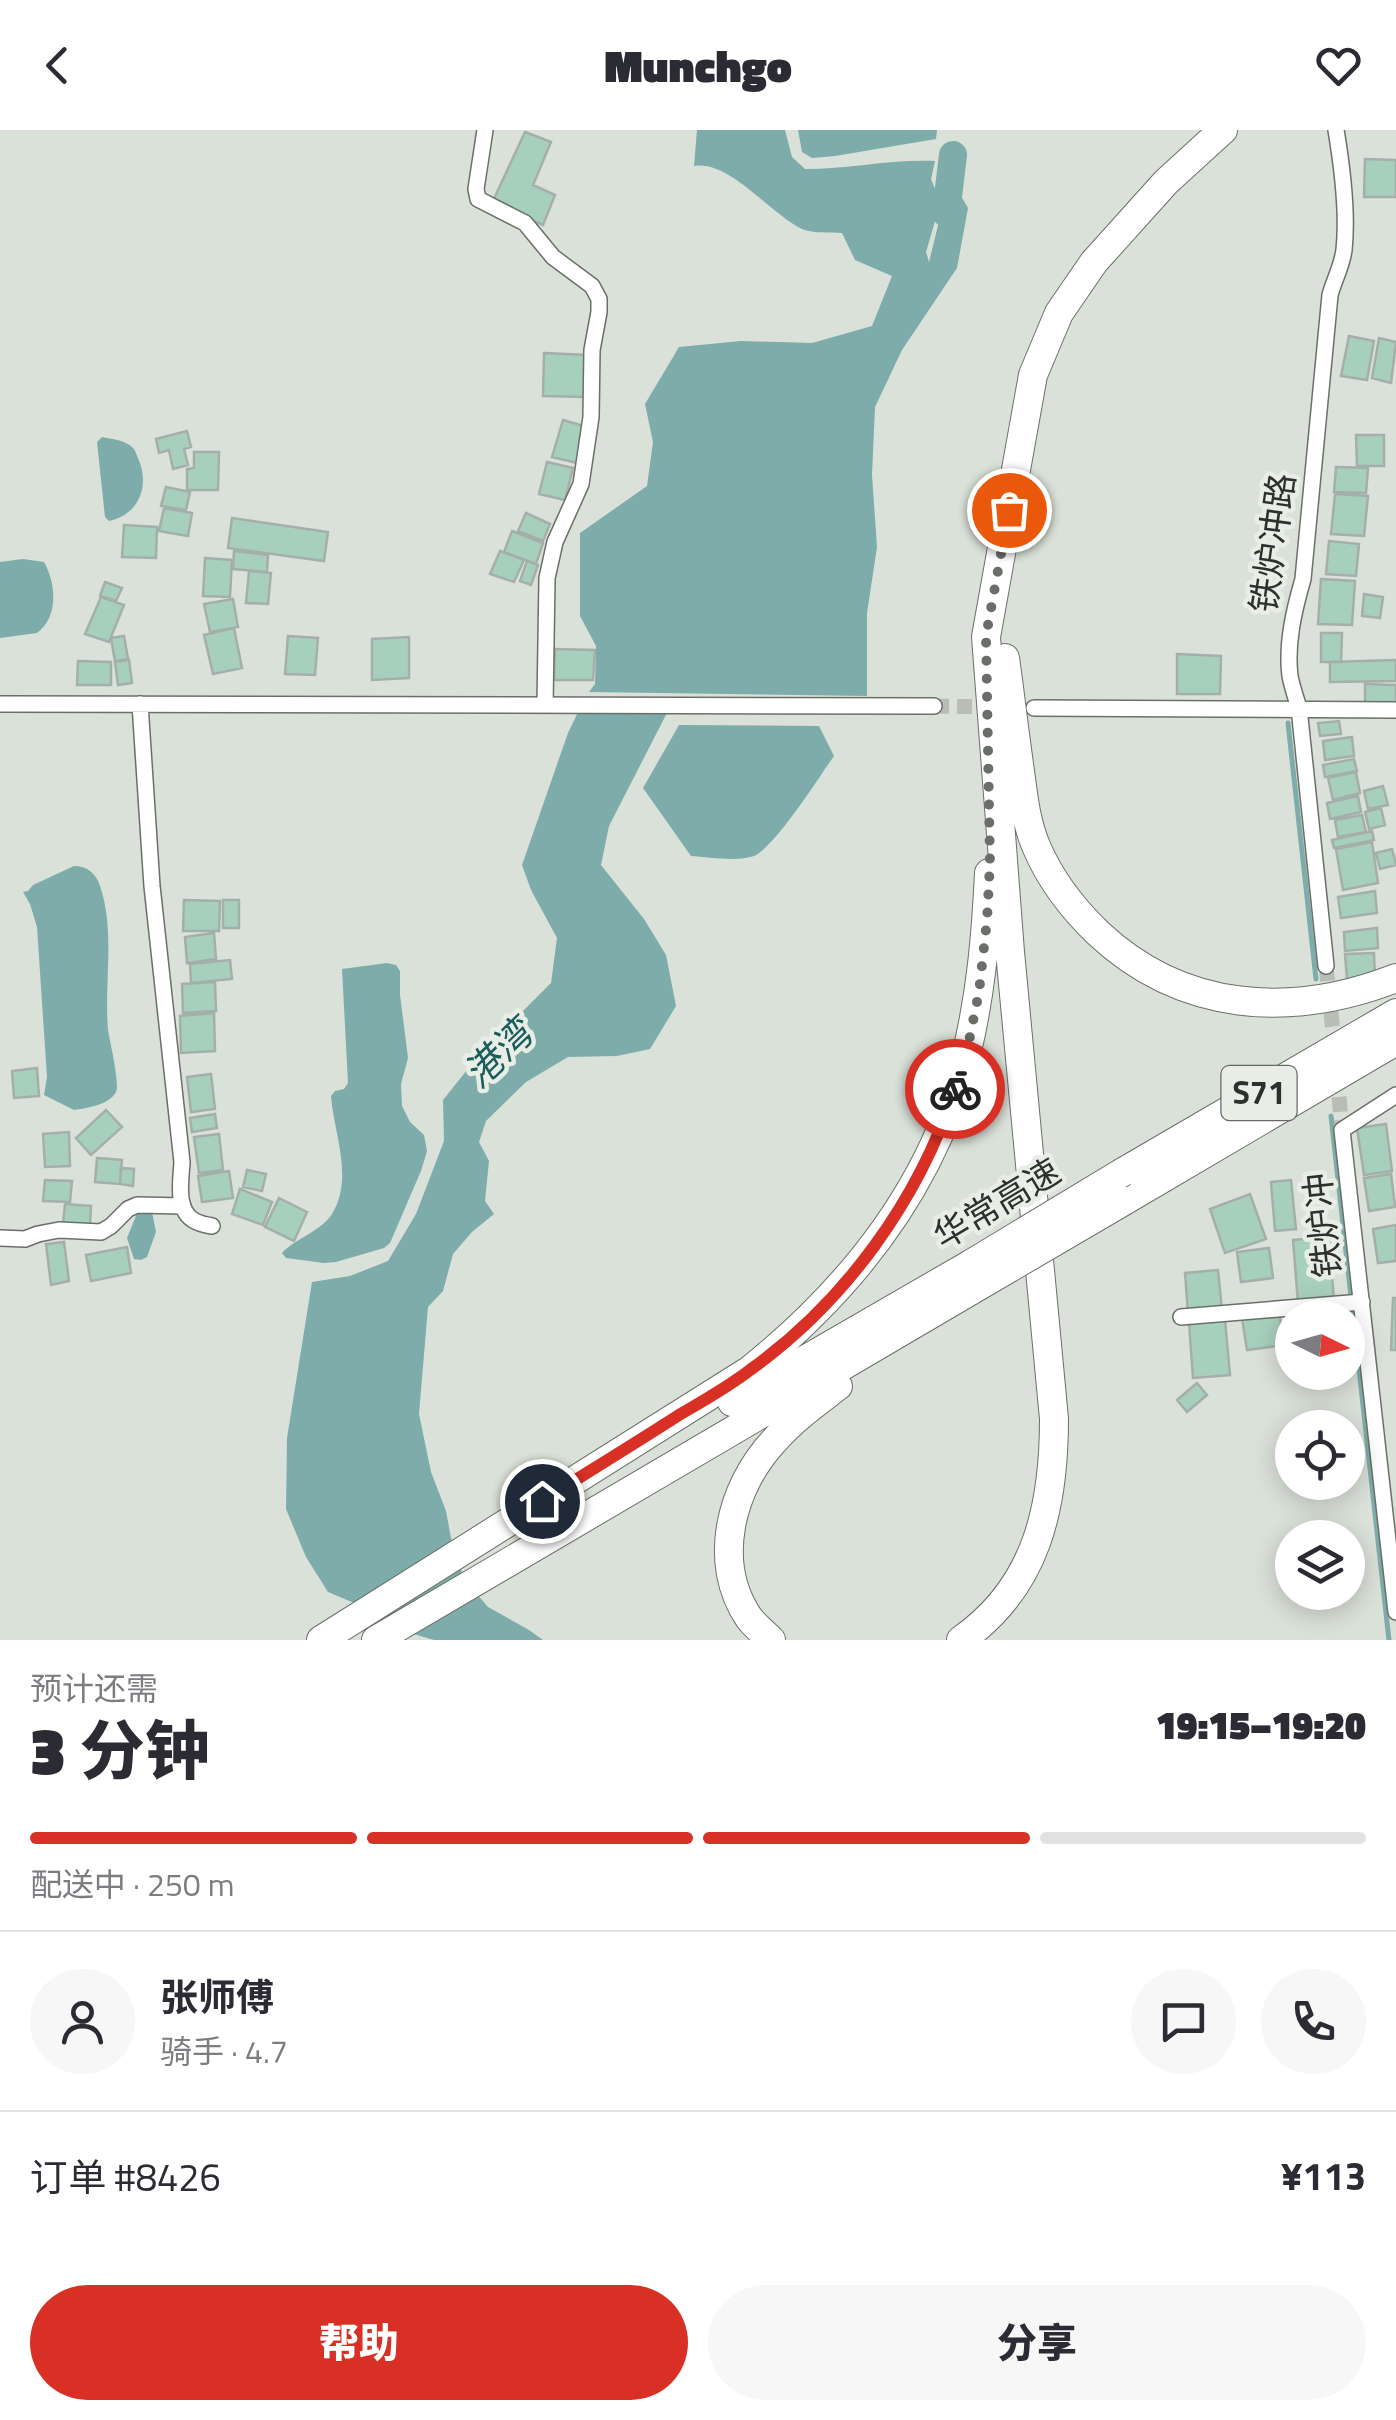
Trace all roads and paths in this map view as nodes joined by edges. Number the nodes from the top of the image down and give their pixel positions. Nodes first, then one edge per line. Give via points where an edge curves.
1 (485, 130) edge
2 (1223, 130) edge
3 (1239, 130) edge
4 (1336, 130) edge
5 (994, 638) junction
6 (0, 704) edge
7 (140, 704) junction
8 (545, 705) junction
9 (934, 706) tunnel mouth
10 (1034, 708) dead end
11 (1298, 708) junction
12 (1396, 710) edge
13 (1326, 966) tunnel mouth
14 (1396, 978) edge
15 (1396, 1013) edge
16 (1396, 1041) edge
17 (1396, 1096) edge
18 (184, 1206) junction
19 (212, 1226) dead end
20 (0, 1238) edge
21 (972, 1286) junction
22 (1362, 1300) edge
23 (1275, 1309) edge
24 (1181, 1317) dead end
25 (1365, 1325) edge
26 (1391, 1523) edge
27 (1396, 1612) edge
28 (323, 1640) edge
29 (376, 1640) edge
30 (770, 1640) edge
31 (961, 1640) edge
32 (982, 1640) edge

1 - 8 street via 478,199 525,222 599,300 581,484 547,578
2 - 5 highway via 1094,262 1059,313 1034,375
3 - 5 highway via 1174,188 1105,269 1072,320 1046,379
4 - 11 street, 铁炉冲路 via 1344,248 1330,295 1291,635
5 - 14 highway via 1036,844 1080,916 1109,943 1180,986 1255,1003 1336,997
5 - 28 highway via 990,863 979,992 946,1118 892,1220 823,1306 750,1370
5 - 31 highway via 1010,952 1054,1462 1038,1542 1022,1575
5 - 32 highway via 1062,1360 1066,1470 1048,1551 1030,1587
6 - 7 street
7 - 8 street
7 - 18 street
8 - 9 street
10 - 11 street
11 - 12 street
11 - 13 street, 铁炉冲路
15 - 21 highway, 华常高速 / S71, bridge via 1123,1172
16 - 21 highway, S71 via 1209,1162
17 - 22 street, 铁炉冲 via 1342,1130
18 - 19 street via 193,1221
18 - 20 street via 137,1205 101,1232
21 - 28 highway, 华常高速 / S71
21 - 29 highway, 华常高速 / S71
21 - 30 highway via 796,1418 754,1466 739,1495 728,1557 749,1618
23 - 24 street
25 - 26 street, 铁炉冲
26 - 27 street, 铁炉冲

